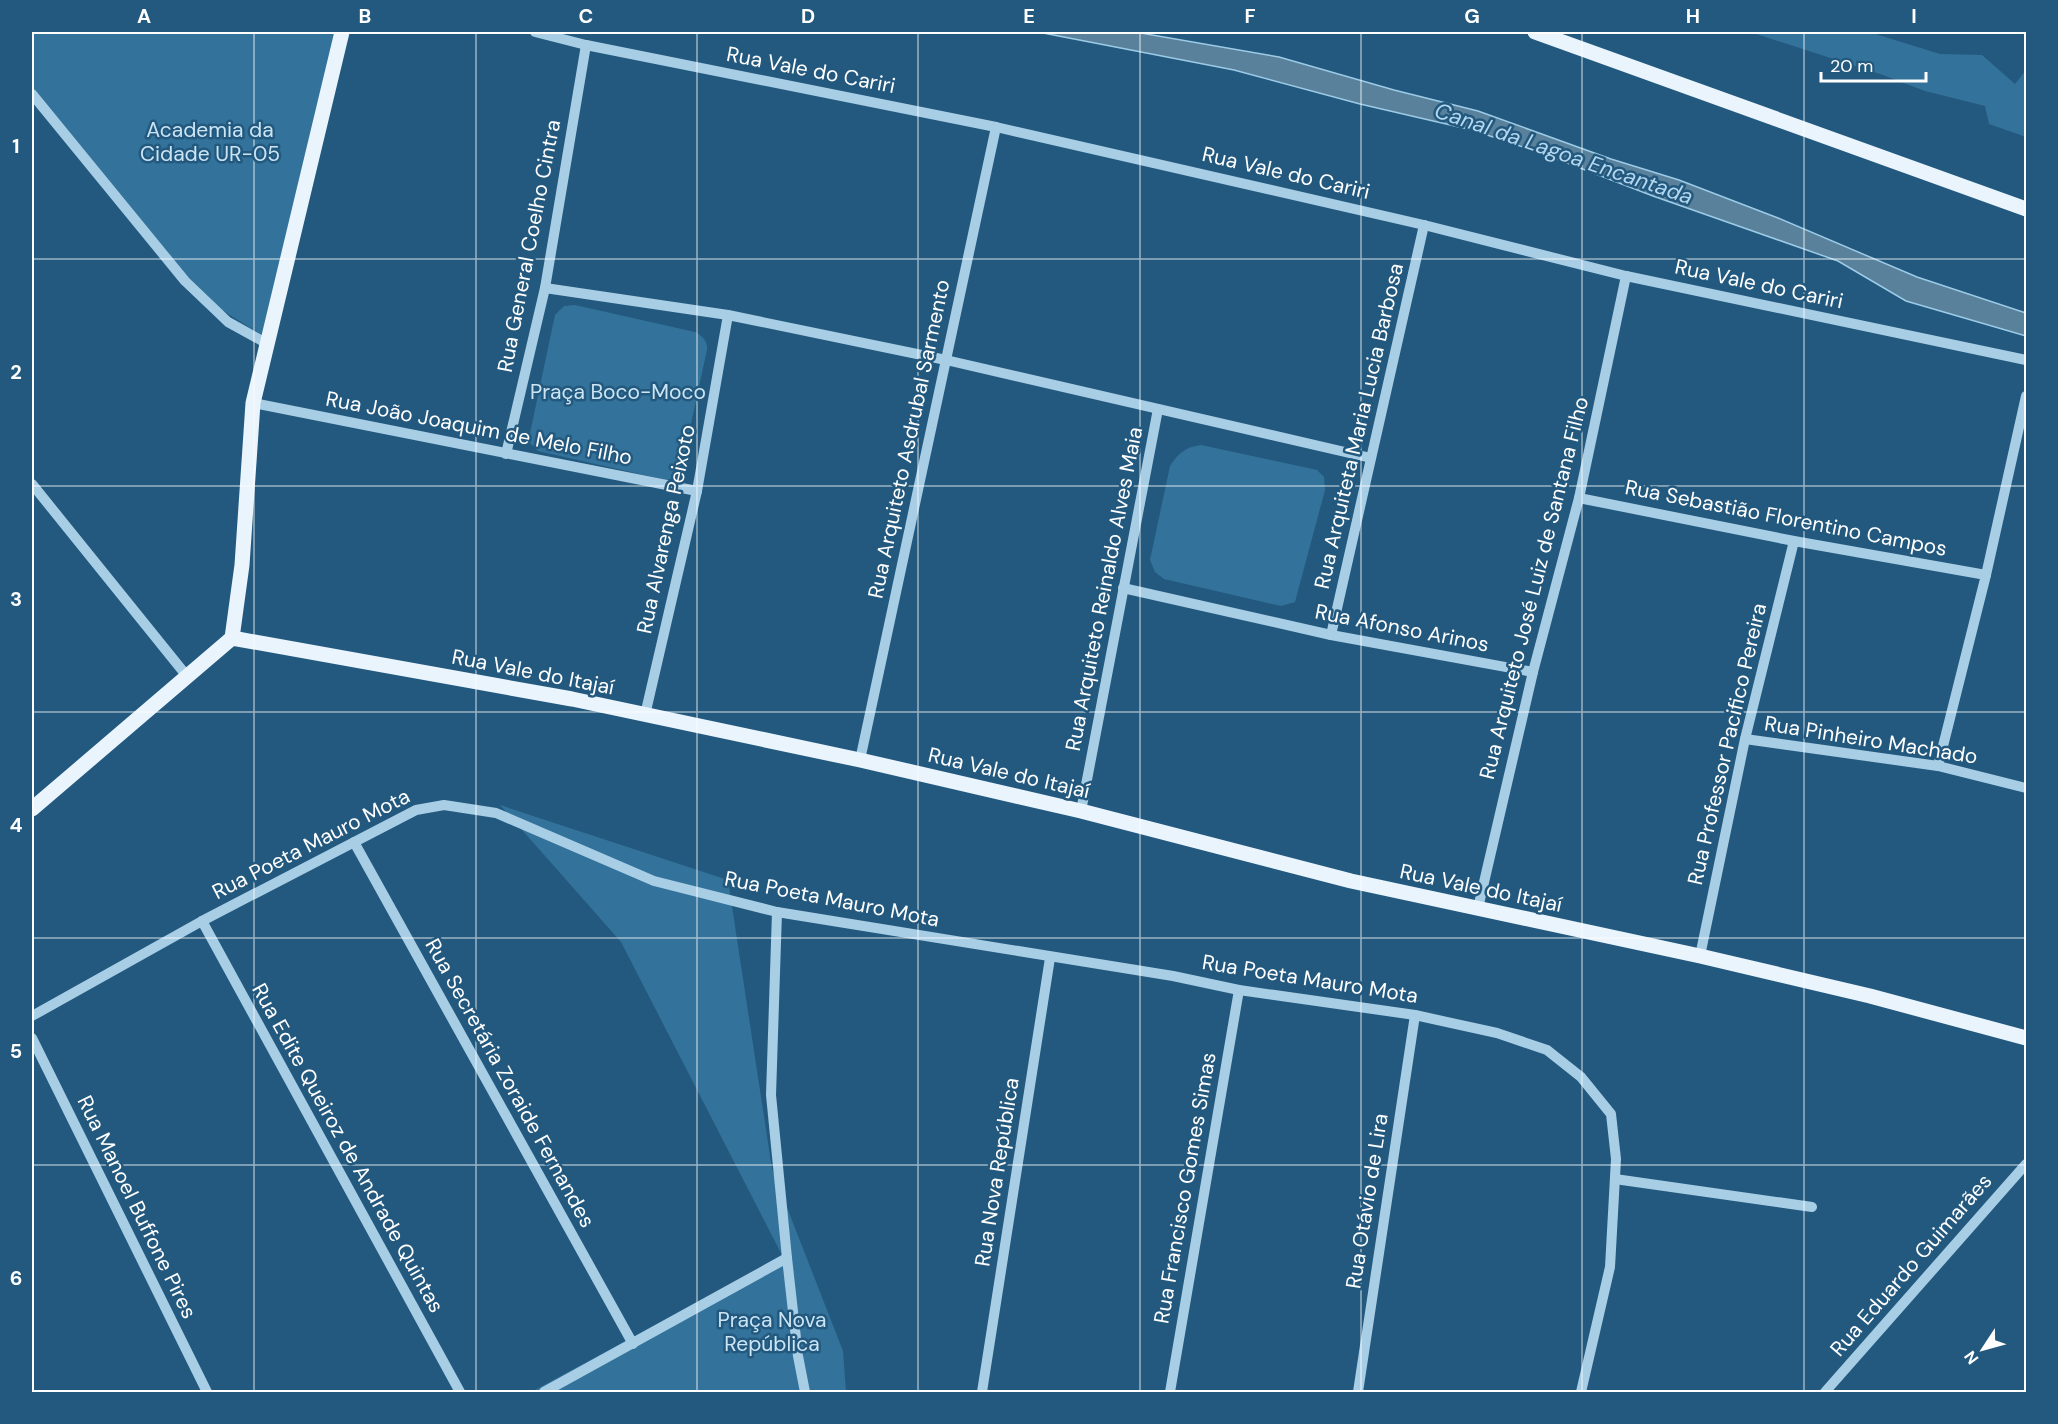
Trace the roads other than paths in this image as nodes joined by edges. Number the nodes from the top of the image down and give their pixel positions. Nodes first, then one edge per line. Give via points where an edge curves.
1 (342, 32) edge
2 (535, 32) edge
3 (1535, 32) edge
4 (586, 45) junction
5 (32, 94) edge
6 (996, 127) junction
7 (2026, 209) edge
8 (1424, 225) junction
9 (1626, 276) junction
10 (544, 288) junction
11 (728, 315) junction
12 (266, 343) junction
13 (946, 360) junction
14 (2026, 360) edge
15 (2026, 396) edge
16 (253, 403) junction
17 (1158, 409) junction
18 (506, 454) junction
19 (1371, 458) junction
20 (33, 488) edge
21 (697, 491) junction
22 (1579, 498) junction
23 (1794, 541) junction
24 (1986, 575) junction
25 (1124, 588) junction
26 (1331, 635) junction
27 (232, 638) junction
28 (1533, 672) junction
29 (186, 675) junction
30 (645, 715) junction
31 (1744, 739) junction
32 (860, 760) junction
33 (1938, 766) junction
34 (2026, 788) edge
35 (32, 809) edge
36 (1081, 811) junction
37 (354, 842) junction
38 (1478, 908) junction
39 (777, 912) junction
40 (202, 921) junction
41 (1700, 956) junction
42 (1050, 958) junction
43 (1239, 990) junction
44 (1415, 1015) junction
45 (32, 1016) edge
46 (32, 1038) edge
47 (2026, 1038) edge
48 (2026, 1164) edge
49 (1615, 1179) junction
50 (1812, 1207) dead end
51 (787, 1258) junction
52 (633, 1344) junction
53 (207, 1392) edge
54 (460, 1392) edge
55 (544, 1392) edge
56 (805, 1392) edge
57 (982, 1392) edge
58 (1170, 1392) edge
59 (1358, 1392) edge
60 (1581, 1392) edge
61 (1825, 1392) edge

1 - 12 main road
2 - 4 street, Rua Vale do Cariri
3 - 7 main road
4 - 6 street, Rua Vale do Cariri
4 - 10 street, Rua General Coelho Cintra
5 - 12 street via 185,281 228,322
6 - 8 street, Rua Vale do Cariri
6 - 13 street, Rua Arquiteto Asdrubal Sarmento
8 - 9 street, Rua Vale do Cariri
8 - 19 street, Rua Arquiteta Maria Lucia Barbosa
9 - 14 street, Rua Vale do Cariri
9 - 22 street, Rua Arquiteto José Luiz de Santana Filho
10 - 11 street
10 - 18 street, Rua General Coelho Cintra
11 - 13 street
11 - 21 street, Rua Alvarenga Peixoto
12 - 16 main road
13 - 17 street
13 - 32 street, Rua Arquiteto Asdrubal Sarmento
15 - 24 street
16 - 18 street, Rua João Joaquim de Melo Filho
16 - 27 main road via 242,565
17 - 19 street
17 - 25 street, Rua Arquiteto Reinaldo Alves Maia
18 - 21 street, Rua João Joaquim de Melo Filho
19 - 26 street, Rua Arquiteta Maria Lucia Barbosa
20 - 29 street
21 - 30 street, Rua Alvarenga Peixoto
22 - 23 street, Rua Sebastião Florentino Campos
22 - 28 street, Rua Arquiteto José Luiz de Santana Filho
23 - 24 street, Rua Sebastião Florentino Campos
23 - 31 street, Rua Professor Pacifico Pereira
24 - 33 street
25 - 26 street, Rua Afonso Arinos
25 - 36 street, Rua Arquiteto Reinaldo Alves Maia
26 - 28 street, Rua Afonso Arinos
27 - 29 main road
27 - 30 main road, Rua Vale do Itajaí
28 - 38 street, Rua Arquiteto José Luiz de Santana Filho
29 - 35 main road
30 - 32 main road, Rua Vale do Itajaí
31 - 33 street, Rua Pinheiro Machado
31 - 41 street, Rua Professor Pacifico Pereira
32 - 36 main road, Rua Vale do Itajaí
33 - 34 street, Rua Pinheiro Machado
36 - 38 main road, Rua Vale do Itajaí via 1351,881
37 - 39 street, Rua Poeta Mauro Mota via 416,810 444,805 496,813 654,881
37 - 40 street, Rua Poeta Mauro Mota
37 - 52 street, Rua Secretária Zoraide Fernandes
38 - 41 main road, Rua Vale do Itajaí
39 - 42 street, Rua Poeta Mauro Mota
39 - 51 street via 771,1095
40 - 45 street, Rua Poeta Mauro Mota
40 - 54 street, Rua Edite Queiroz de Andrade Quintas
41 - 47 main road, Rua Vale do Itajaí
42 - 43 street, Rua Poeta Mauro Mota
42 - 57 street, Rua Nova República
43 - 44 street, Rua Poeta Mauro Mota
43 - 58 street, Rua Francisco Gomes Simas
44 - 49 street, Rua Poeta Mauro Mota via 1497,1033 1547,1050 1581,1077 1611,1114
44 - 59 street, Rua Otávio de Lira
46 - 53 street, Rua Manoel Buffone Pires
48 - 61 street, Rua Eduardo Guimarães
49 - 50 street
49 - 60 street, Rua Poeta Mauro Mota via 1610,1267
51 - 52 street
51 - 56 street
52 - 55 street

